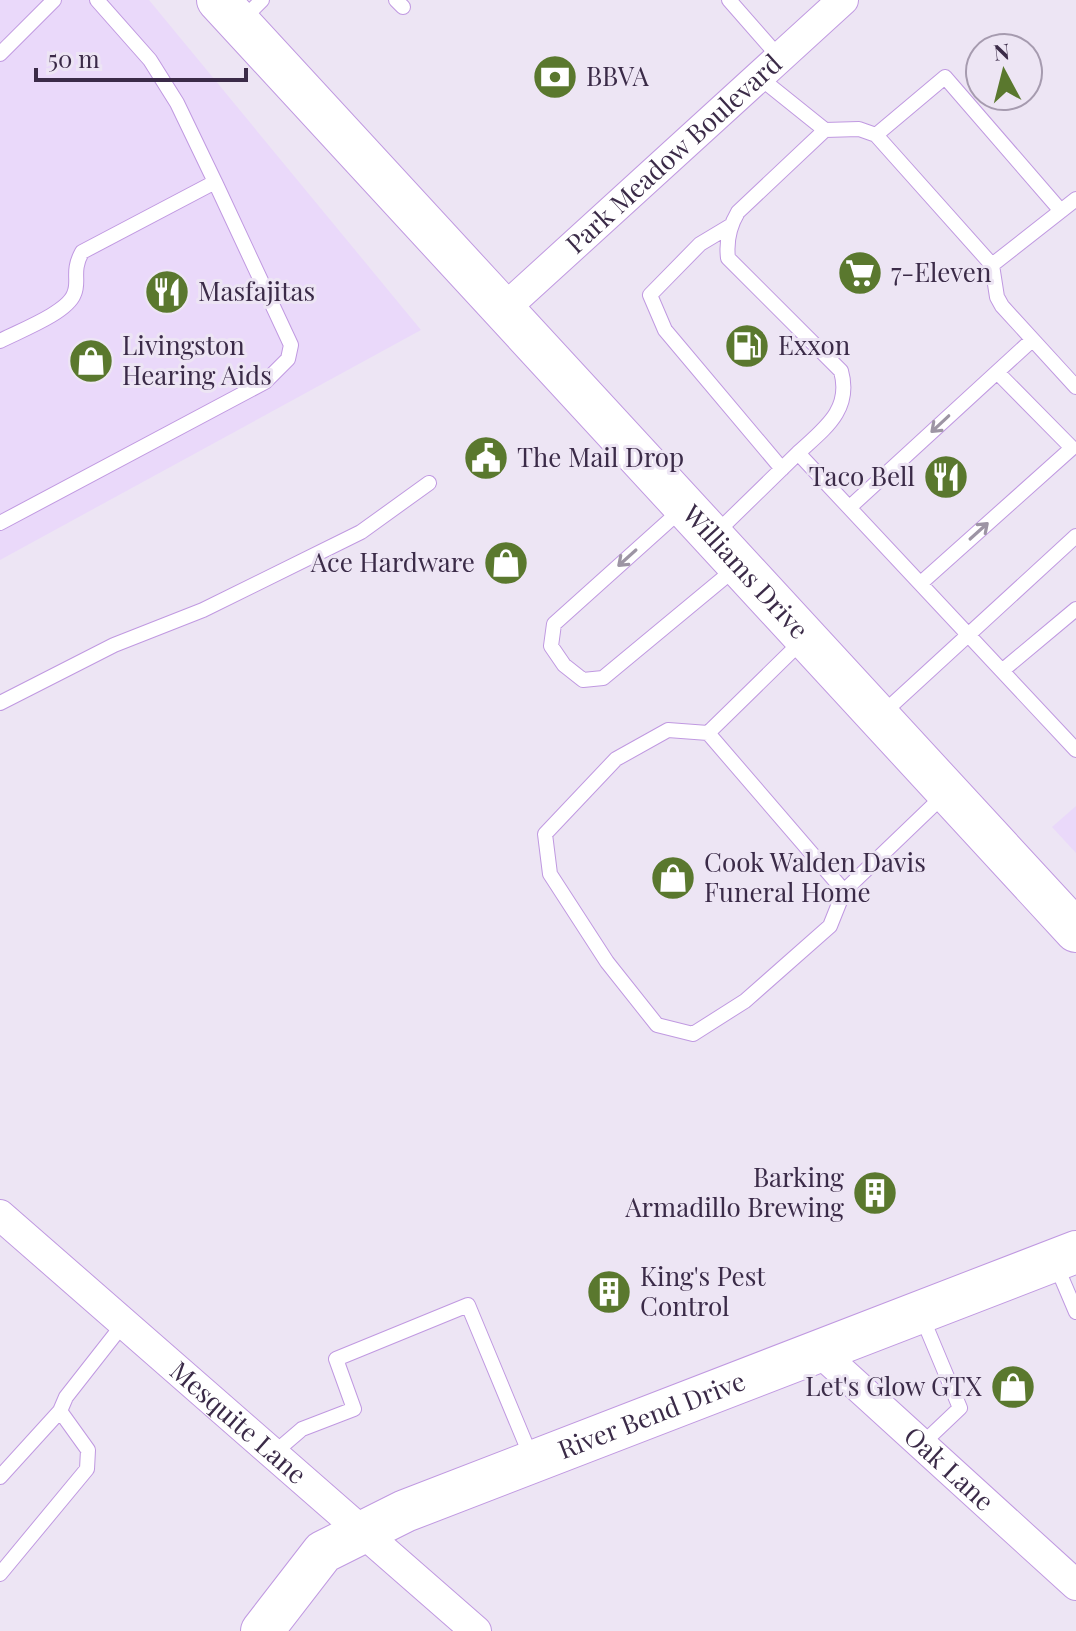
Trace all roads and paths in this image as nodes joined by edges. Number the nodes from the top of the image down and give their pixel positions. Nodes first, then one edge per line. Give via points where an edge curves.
1 (54, 0) edge
2 (97, 0) edge
3 (729, 0) edge
4 (843, 0) edge
5 (240, 8) edge
6 (0, 54) edge
7 (770, 67) junction
8 (825, 130) junction
9 (876, 135) junction
10 (215, 182) junction
11 (1076, 199) edge
12 (1061, 211) junction
13 (730, 226) junction
14 (992, 265) junction
15 (504, 309) junction
16 (1032, 340) junction
17 (0, 341) edge
18 (997, 372) junction
19 (1076, 387) edge
20 (1074, 446) edge
21 (798, 453) junction
22 (782, 469) junction
23 (429, 483) dead end
24 (850, 507) junction
25 (0, 523) edge
26 (712, 536) junction
27 (1076, 536) edge
28 (921, 583) junction
29 (1076, 609) edge
30 (970, 634) junction
31 (806, 637) junction
32 (1003, 670) junction
33 (0, 703) edge
34 (879, 717) junction
35 (708, 733) junction
36 (1076, 750) edge
37 (948, 792) junction
38 (844, 891) junction
39 (1076, 931) edge
40 (0, 1215) edge
41 (1065, 1256) edge
42 (1076, 1312) edge
43 (920, 1313) junction
44 (124, 1323) junction
45 (820, 1352) junction
46 (60, 1411) junction
47 (921, 1445) junction
48 (274, 1453) junction
49 (534, 1462) junction
50 (0, 1477) edge
51 (363, 1530) junction
52 (0, 1574) edge
53 (1076, 1585) edge
54 (262, 1631) edge
55 (476, 1631) edge

1 - 6 lane
2 - 10 lane via 171,92
3 - 7 lane
4 - 7 street, Park Meadow Boulevard
5 - 15 main road, Williams Drive
7 - 8 lane
7 - 15 street, Park Meadow Boulevard
8 - 9 lane via 859,129
8 - 13 lane via 738,212
9 - 12 lane via 945,77
9 - 14 lane
10 - 17 lane via 82,252 75,266 75,293 64,308
10 - 25 lane via 291,345 288,359 265,382
11 - 12 lane
12 - 14 lane
13 - 21 lane via 728,258 841,371 844,393 835,419
13 - 22 lane via 700,244 650,295 665,330
14 - 16 lane via 997,297
15 - 26 main road, Williams Drive
16 - 18 lane
16 - 19 lane
18 - 20 lane
18 -> 24 lane
28 -> 20 lane
21 - 22 lane
21 - 24 lane
22 - 26 lane
23 - 33 lane via 361,532
24 - 28 lane
26 -> 26 lane via 554,624 551,646 564,665 583,680 603,678
26 - 31 main road, Williams Drive
27 - 30 lane
28 - 30 lane
29 - 32 lane
30 - 32 lane
30 - 34 lane
31 - 34 main road, Williams Drive
31 - 35 lane
32 - 36 lane
34 - 37 main road, Williams Drive
35 - 38 lane
35 - 38 lane via 668,730 616,759 545,834 550,874 607,962 657,1025 693,1034 745,1001 830,926
37 - 38 lane
37 - 39 main road, Williams Drive
40 - 44 street, Mesquite Lane
41 - 42 lane
41 - 43 main road, River Bend Drive
43 - 45 main road, River Bend Drive
43 - 47 lane via 960,1408
44 - 46 lane
44 - 48 street, Mesquite Lane
45 - 47 street, Oak Lane
45 - 49 main road, River Bend Drive
46 - 50 lane
46 - 52 lane via 88,1450 87,1469
47 - 53 street, Oak Lane
48 - 49 lane via 302,1429 354,1409 336,1359 468,1305
48 - 51 street, Mesquite Lane
49 - 51 main road, River Bend Drive
51 - 54 main road, River Bend Drive via 323,1552
51 - 55 street, Mesquite Lane

